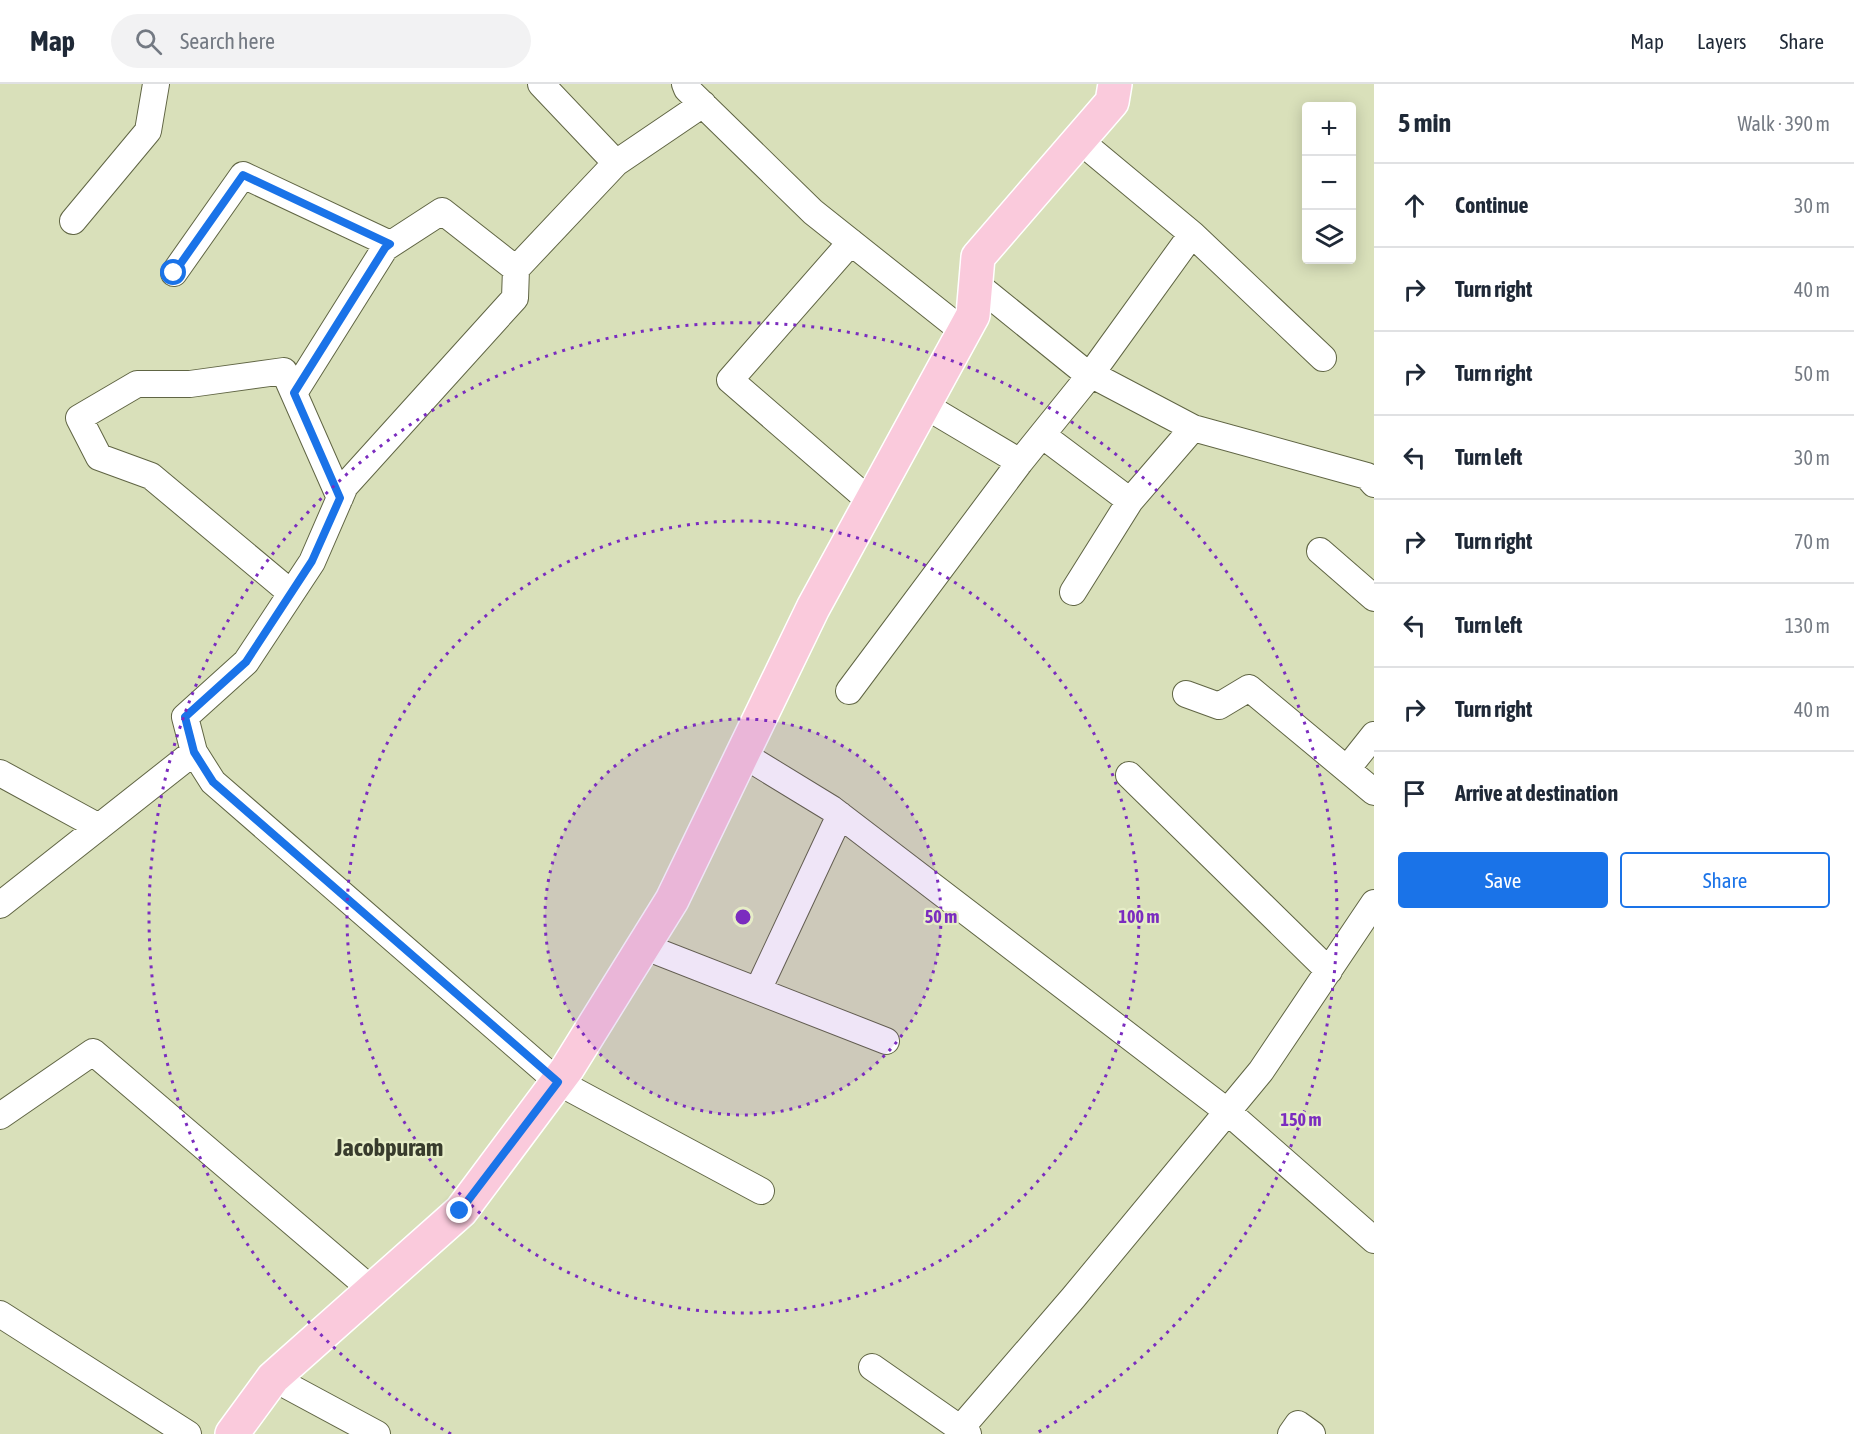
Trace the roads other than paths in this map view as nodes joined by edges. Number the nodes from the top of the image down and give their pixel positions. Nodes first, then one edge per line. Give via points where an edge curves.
1 (156, 84) edge
2 (541, 84) edge
3 (685, 84) edge
4 (1114, 84) edge
5 (703, 104) junction
6 (1079, 140) junction
7 (616, 164) junction
8 (73, 221) dead end
9 (1192, 234) junction
10 (851, 242) junction
11 (390, 244) junction
12 (516, 269) junction
13 (174, 273) dead end
14 (976, 285) junction
15 (964, 332) junction
16 (1323, 358) dead end
17 (1091, 374) junction
18 (294, 393) junction
19 (924, 405) junction
20 (1193, 428) junction
21 (1042, 435) junction
22 (1020, 462) junction
23 (1374, 484) edge
24 (340, 498) junction
25 (1130, 501) junction
26 (871, 502) junction
27 (1320, 551) dead end
28 (1072, 592) dead end
29 (291, 593) junction
30 (1374, 598) edge
31 (849, 691) dead end
32 (1186, 694) dead end
33 (1374, 735) edge
34 (194, 752) junction
35 (742, 754) junction
36 (1347, 769) junction
37 (0, 773) edge
38 (1129, 775) dead end
39 (1374, 792) edge
40 (840, 815) junction
41 (99, 827) junction
42 (1374, 903) edge
43 (0, 906) edge
44 (643, 946) junction
45 (1329, 971) junction
46 (758, 990) junction
47 (886, 1041) dead end
48 (558, 1082) junction
49 (1228, 1112) junction
50 (0, 1116) edge
51 (761, 1191) dead end
52 (1374, 1240) edge
53 (372, 1290) junction
54 (0, 1314) edge
55 (873, 1367) dead end
56 (273, 1378) junction
57 (964, 1431) edge
58 (188, 1434) edge
59 (232, 1434) edge
60 (377, 1434) edge
61 (1292, 1434) edge
62 (1312, 1434) edge

1 - 8 street via 148,131
2 - 7 street
3 - 5 street
4 - 6 main road via 1112,102
5 - 7 street
5 - 10 street via 813,212
6 - 9 street
6 - 14 main road via 978,257
7 - 12 street
9 - 16 street
9 - 17 street
10 - 15 street
10 - 26 street via 730,380
11 - 12 street via 442,211
11 - 13 street via 243,175
11 - 18 street
12 - 24 street via 515,298 345,486
14 - 15 main road via 973,315
14 - 17 street
15 - 19 main road
17 - 20 street
17 - 21 street
18 - 24 street
18 - 29 street via 284,371 190,384 137,384 79,418 99,457 151,476
19 - 22 street
19 - 26 main road
20 - 23 street via 1367,476
20 - 25 street
21 - 22 street
21 - 25 street
22 - 31 street
24 - 29 street via 312,561
25 - 28 street
26 - 35 main road via 813,608
27 - 30 street
29 - 34 street via 246,662 185,717
32 - 36 street via 1219,706 1249,688
33 - 36 street
34 - 41 street
34 - 48 street via 213,782
35 - 40 street
35 - 44 main road via 672,900
36 - 39 street
37 - 41 street
38 - 45 street
40 - 46 street
40 - 49 street
41 - 43 street
42 - 45 street
44 - 46 street
44 - 48 main road
45 - 49 street
46 - 47 street
48 - 51 street
48 - 53 main road via 460,1211
49 - 52 street
49 - 57 street
50 - 53 street via 93,1052
53 - 56 main road
54 - 58 street
55 - 57 street
56 - 59 main road
56 - 60 street
61 - 62 street via 1298,1424

